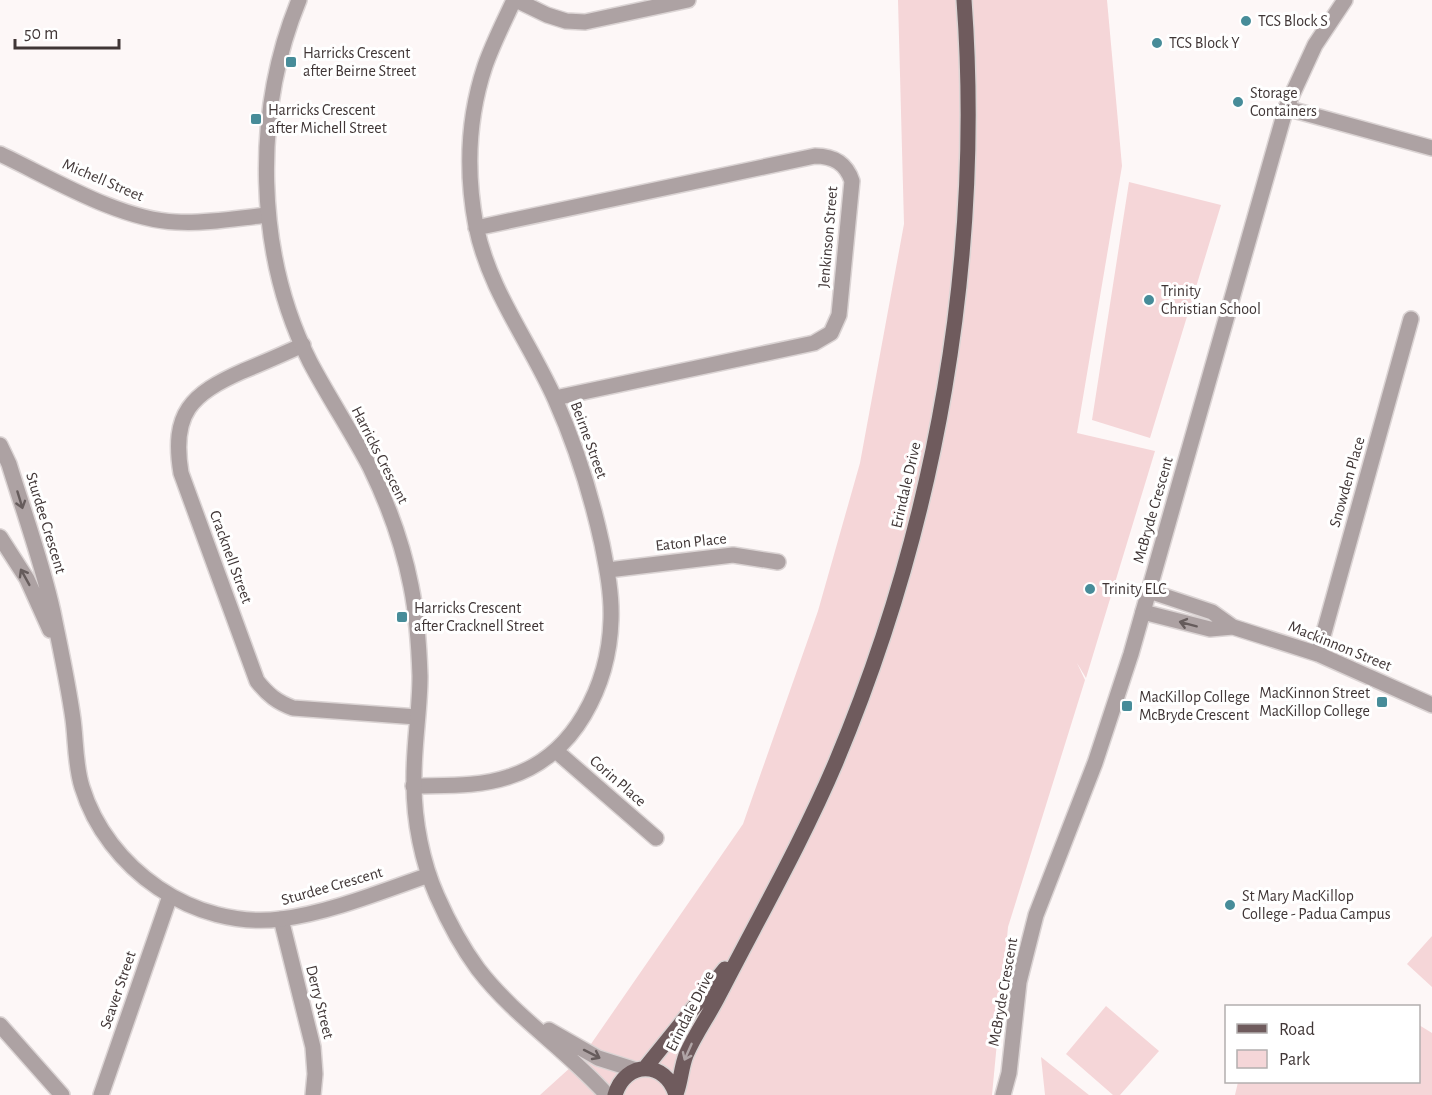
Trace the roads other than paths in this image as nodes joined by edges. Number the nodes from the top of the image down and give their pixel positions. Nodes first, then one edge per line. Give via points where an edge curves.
1 (299, 0) edge
2 (515, 0) edge
3 (688, 0) edge
4 (964, 0) edge
5 (1346, 0) edge
6 (1286, 108) junction
7 (1432, 148) edge
8 (0, 154) edge
9 (268, 215) junction
10 (476, 228) junction
11 (1411, 319) dead end
12 (303, 345) junction
13 (555, 398) junction
14 (0, 445) edge
15 (0, 537) edge
16 (778, 562) dead end
17 (608, 570) junction
18 (1149, 591) junction
19 (1143, 612) junction
20 (1233, 627) junction
21 (60, 648) junction
22 (1318, 654) junction
23 (1432, 705) edge
24 (417, 717) junction
25 (556, 751) junction
26 (413, 786) junction
27 (656, 838) dead end
28 (429, 875) junction
29 (170, 896) junction
30 (281, 919) junction
31 (743, 946) junction
32 (523, 1016) junction
33 (0, 1025) edge
34 (640, 1069) junction
35 (1009, 1073) junction
36 (62, 1095) edge
37 (101, 1095) edge
38 (313, 1095) edge
39 (607, 1095) edge
40 (615, 1095) edge
41 (676, 1095) edge
42 (1003, 1095) edge
43 (1013, 1095) edge

1 - 9 street, Harricks Crescent via 272,90 266,156
2 - 3 street via 566,21 585,22
2 - 10 street, Beirne Street via 488,57 475,105 470,166
4 - 31 main road, Erindale Drive via 968,131 964,234 945,386 921,503 865,690 795,853
5 - 6 street, McBryde Crescent via 1315,45
6 - 7 street
6 - 18 street, McBryde Crescent
8 - 9 street, Michell Street via 134,215 177,222
9 - 12 street, Harricks Crescent via 280,280
10 - 13 street, Beirne Street via 494,285
10 - 13 street, Jenkinson Street via 815,156 840,162 849,173 852,182 839,315 831,333 814,343
11 - 22 street, Snowden Place
12 - 24 street, Harricks Crescent via 370,468 398,537 411,584 418,632
12 - 24 street, Cracknell Street via 203,391 190,405 179,432 181,473 257,681 266,693 292,708
13 - 17 street, Beirne Street via 594,505
14 -> 21 street, Sturdee Crescent via 50,598
21 -> 15 street, Sturdee Crescent via 27,579
16 - 17 street, Eaton Place via 733,555
17 - 25 street, Beirne Street via 612,621 604,672 576,730
18 - 19 street, McBryde Crescent
18 - 20 street, Mackinnon Street via 1212,612
20 -> 19 street, Mackinnon Street via 1210,629
19 - 35 street, McBryde Crescent via 1095,763 1029,939 1019,982
20 - 22 street, Mackinnon Street
21 - 29 street, Sturdee Crescent via 82,788 94,816 120,855 143,878
22 - 23 street, Mackinnon Street
24 - 26 street, Harricks Crescent
25 - 26 street, Beirne Street via 535,766 498,780
25 - 27 street, Corin Place
26 - 28 street, Harricks Crescent
28 - 30 street, Sturdee Crescent via 319,911
28 - 32 street, Harricks Crescent via 455,933 478,969
29 - 30 street, Sturdee Crescent via 225,916
29 - 37 street, Seaver Street
30 - 38 street, Derry Street via 312,1047
31 - 34 main road, Erindale Drive
31 -> 41 main road, Erindale Drive via 686,1055
32 -> 34 street, Harricks Crescent via 598,1058
32 - 39 street, Harricks Crescent via 586,1071
33 - 36 street
34 - 40 main road, Erindale Drive via 622,1079
34 - 41 main road, Erindale Drive via 661,1073
35 - 42 street, McBryde Crescent
35 - 43 street, McBryde Crescent

